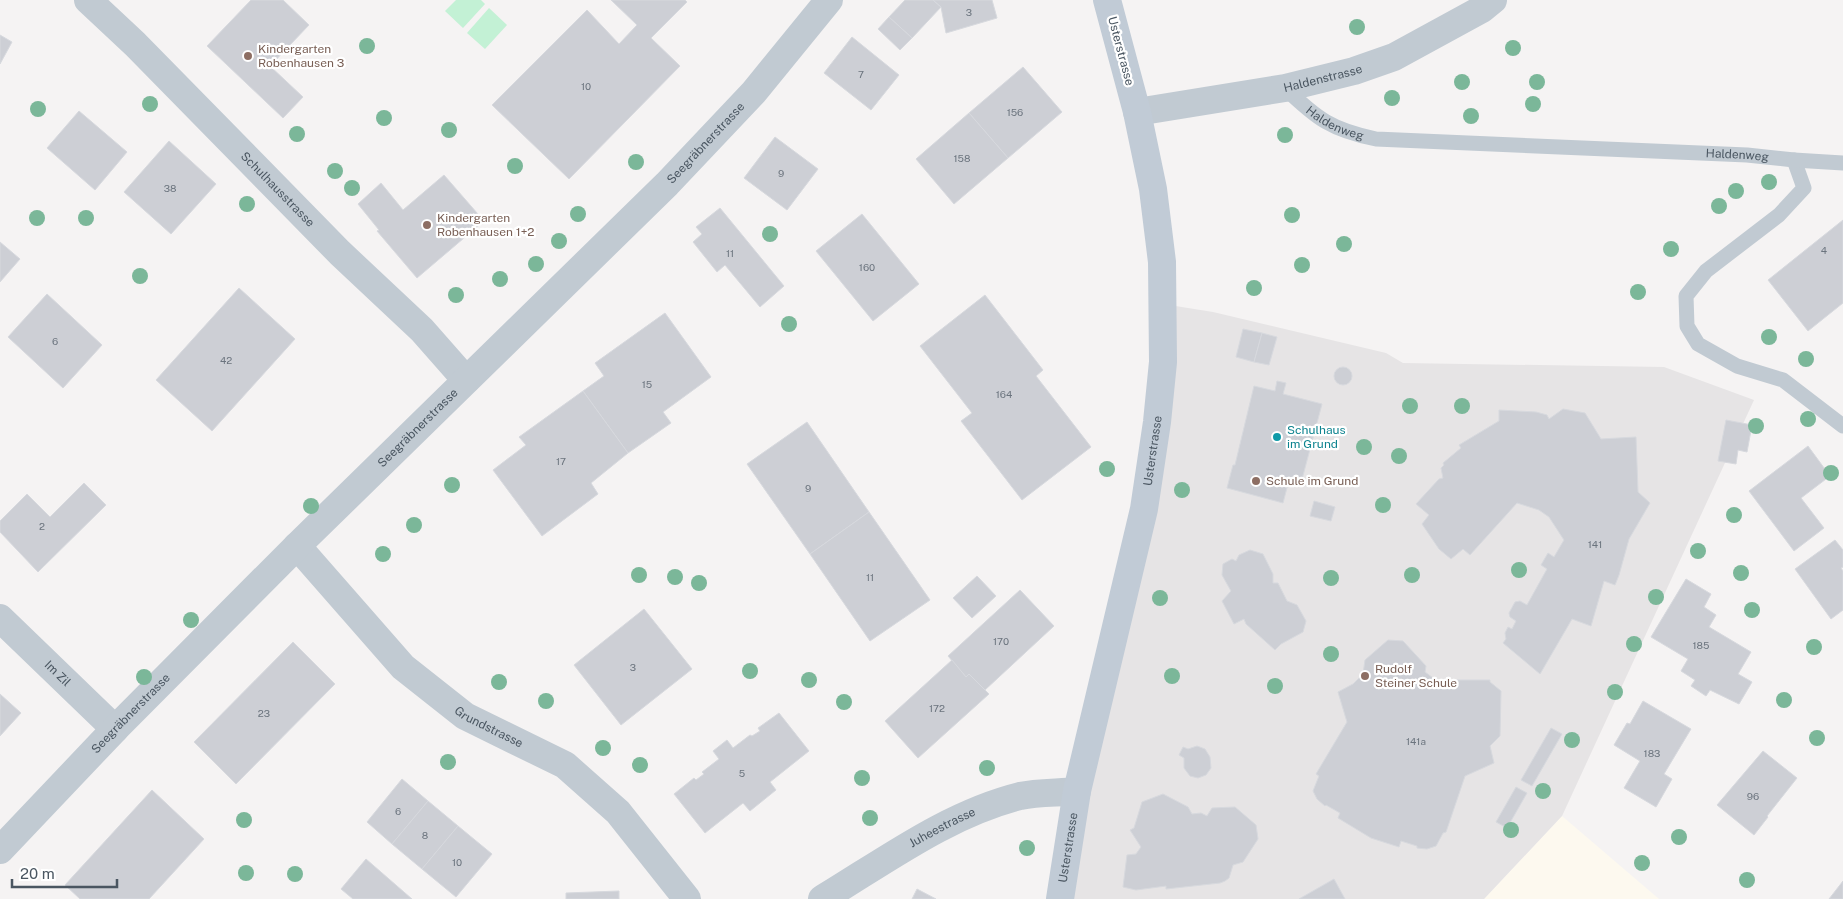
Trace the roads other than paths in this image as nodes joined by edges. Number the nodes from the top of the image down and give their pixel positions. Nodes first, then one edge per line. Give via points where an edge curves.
1 (88, 0) edge
2 (829, 0) edge
3 (1107, 0) edge
4 (1493, 0) edge
5 (1285, 88) junction
6 (1137, 112) junction
7 (1794, 160) junction
8 (1843, 163) edge
9 (466, 380) junction
10 (1843, 426) edge
11 (298, 546) junction
12 (0, 618) edge
13 (115, 729) junction
14 (1077, 791) junction
15 (0, 850) edge
16 (687, 899) edge
17 (822, 899) edge
18 (1060, 899) edge

1 - 9 street, Schulhausstrasse via 340,253 422,330
2 - 9 street, Seegräbnerstrasse via 719,131
3 - 6 main road, Usterstrasse
4 - 5 street, Haldenstrasse via 1482,10 1394,57 1354,71
5 - 6 street, Haldenstrasse
5 - 7 lane, Haldenweg via 1328,124 1352,134 1376,138 1747,155
6 - 14 main road, Usterstrasse via 1162,262 1163,362 1144,509
7 - 8 lane, Haldenweg
7 - 10 lane via 1804,188 1779,215 1706,271 1686,296 1687,326 1698,344 1737,366 1783,380
9 - 11 street, Seegräbnerstrasse
11 - 13 street, Seegräbnerstrasse
11 - 16 street, Grundstrasse via 403,668 465,716 565,765 618,812
12 - 13 street, Im Zil
13 - 15 street, Seegräbnerstrasse
14 - 17 street, Juheestrasse via 1022,796 940,827
14 - 18 main road, Usterstrasse

